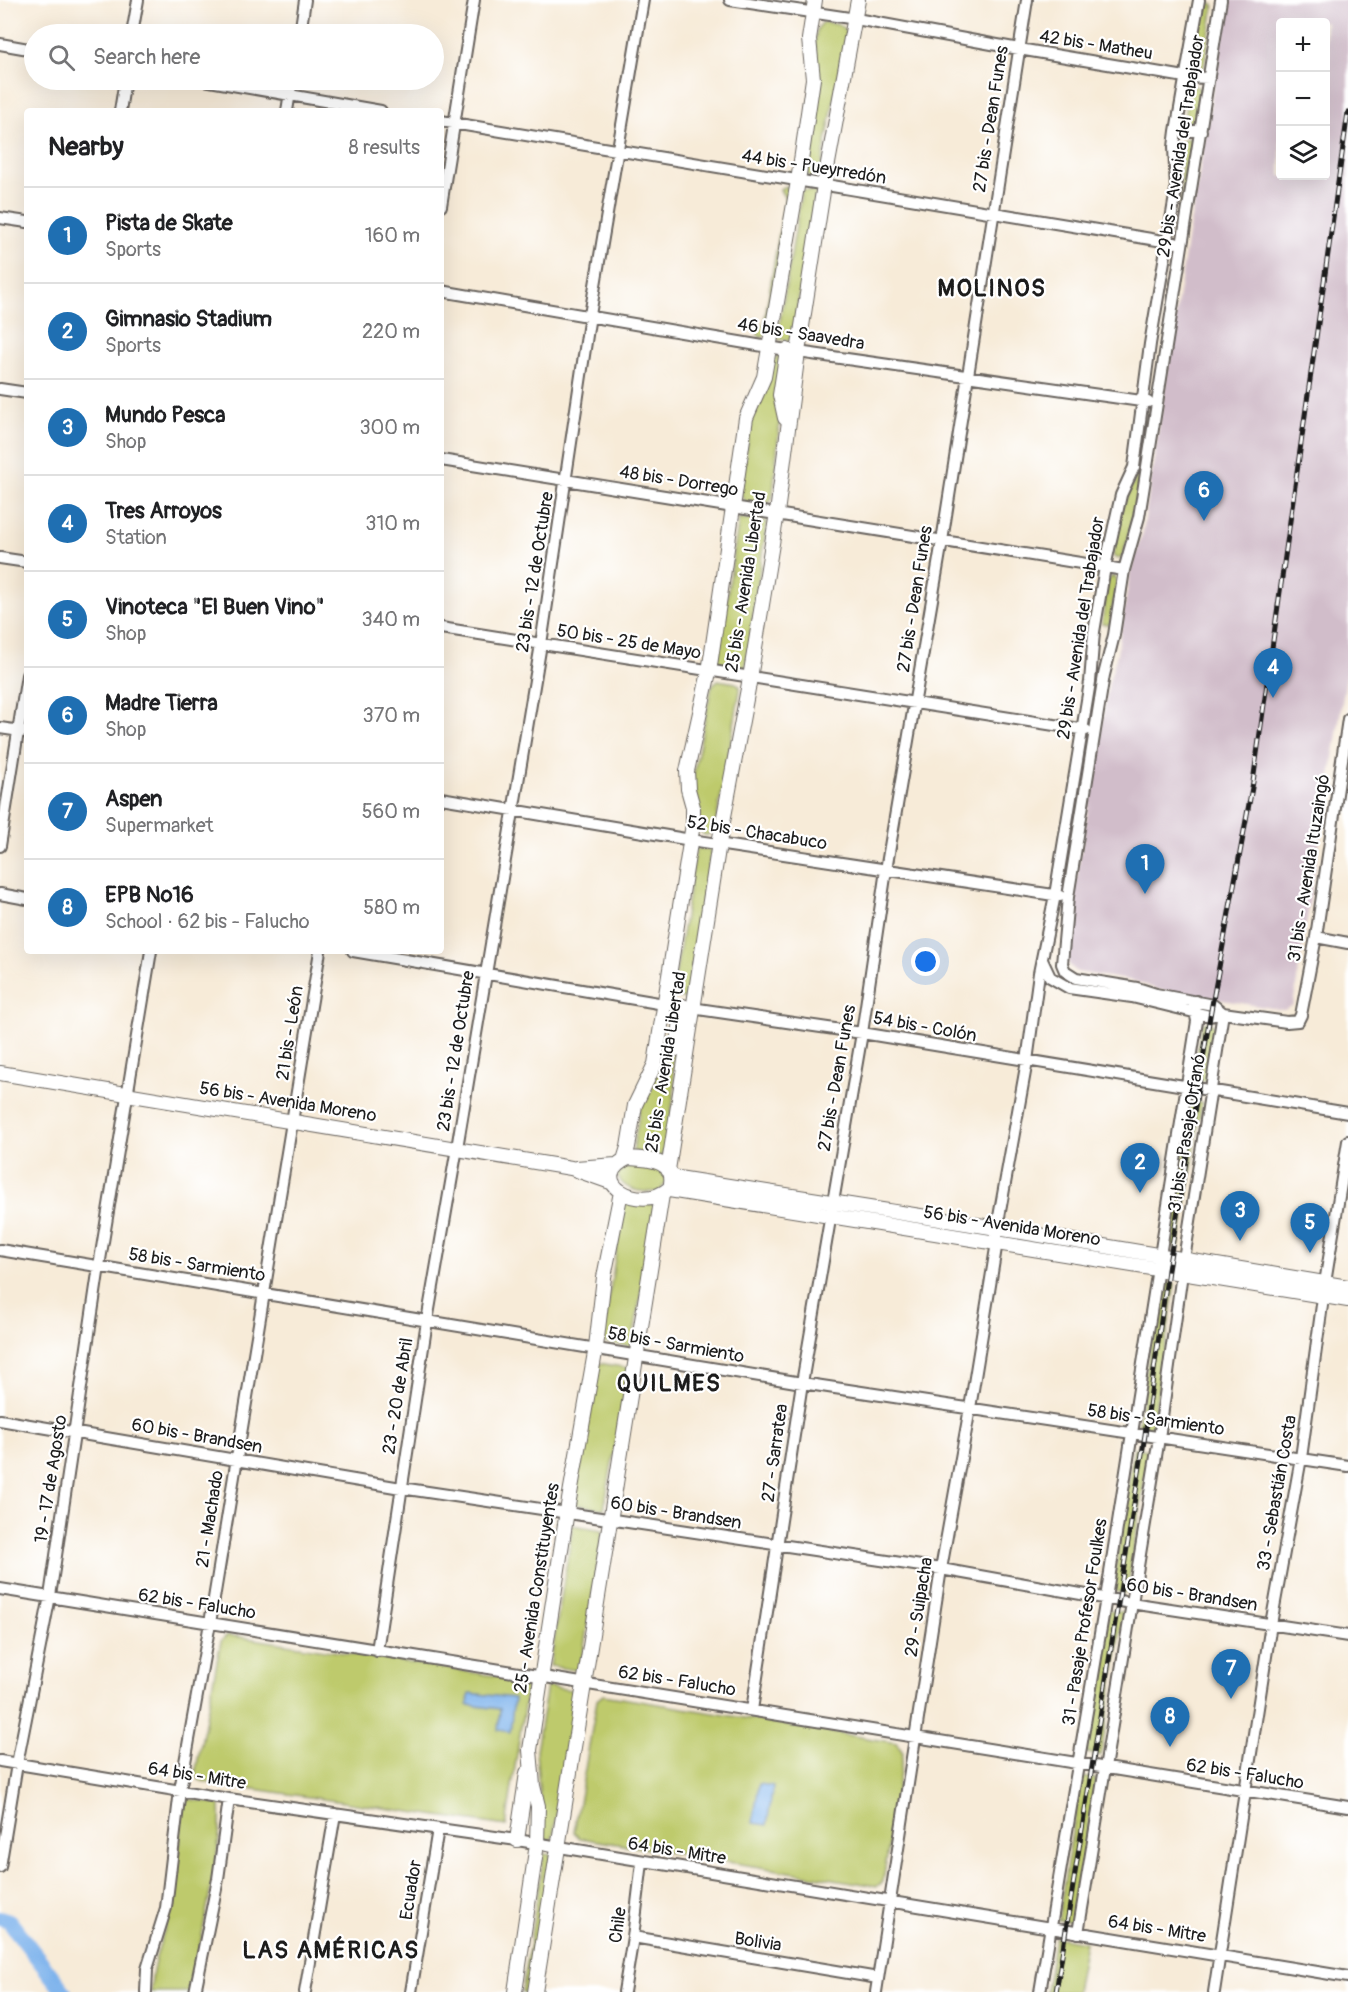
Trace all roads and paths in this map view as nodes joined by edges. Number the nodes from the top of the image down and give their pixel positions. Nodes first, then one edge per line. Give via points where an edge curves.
1 (138, 0) edge
2 (305, 0) edge
3 (474, 0) edge
4 (643, 0) edge
5 (730, 0) edge
6 (858, 0) edge
7 (1027, 0) edge
8 (1198, 0) edge
9 (1221, 0) edge
10 (814, 7) edge
11 (855, 19) junction
12 (134, 24) edge
13 (301, 24) edge
14 (0, 44) edge
15 (24, 48) edge
16 (1019, 49) junction
17 (1185, 77) junction
18 (1209, 78) junction
19 (123, 90) edge
20 (261, 90) edge
21 (291, 90) edge
22 (290, 95) junction
23 (120, 108) edge
24 (288, 108) edge
25 (364, 108) edge
26 (444, 122) edge
27 (455, 124) junction
28 (1201, 130) junction
29 (1176, 131) junction
30 (618, 152) junction
31 (798, 181) junction
32 (824, 185) junction
33 (444, 188) edge
34 (992, 212) junction
35 (0, 218) edge
36 (24, 222) edge
37 (1168, 241) junction
38 (1182, 244) junction
39 (444, 291) edge
40 (590, 315) junction
41 (1150, 344) junction
42 (1165, 346) junction
43 (770, 347) junction
44 (793, 351) junction
45 (967, 376) junction
46 (0, 389) edge
47 (24, 393) edge
48 (1143, 402) junction
49 (1157, 403) junction
50 (444, 460) edge
51 (566, 480) junction
52 (732, 507) junction
53 (777, 513) junction
54 (942, 541) junction
55 (0, 558) edge
56 (24, 562) edge
57 (1105, 567) junction
58 (1124, 570) junction
59 (444, 628) edge
60 (1094, 632) junction
61 (1114, 635) junction
62 (540, 644) junction
63 (709, 672) junction
64 (750, 678) junction
65 (915, 705) junction
66 (24, 709) edge
67 (1348, 719) edge
68 (0, 728) edge
69 (1082, 730) junction
70 (22, 731) edge
71 (1095, 731) junction
72 (1344, 776) edge
73 (444, 799) edge
74 (512, 810) junction
75 (692, 840) junction
76 (719, 843) junction
77 (0, 846) edge
78 (1062, 854) junction
79 (1076, 855) junction
80 (886, 870) junction
81 (0, 894) edge
82 (1054, 895) junction
83 (1068, 897) junction
84 (24, 898) edge
85 (1316, 937) junction
86 (1348, 943) edge
87 (151, 954) edge
88 (320, 954) edge
89 (370, 954) edge
90 (1043, 956) junction
91 (1063, 956) junction
92 (485, 974) junction
93 (1196, 1001) junction
94 (664, 1004) junction
95 (687, 1007) junction
96 (1223, 1013) junction
97 (1195, 1014) junction
98 (862, 1033) junction
99 (1027, 1061) junction
100 (0, 1074) edge
101 (1185, 1087) junction
102 (1211, 1090) junction
103 (128, 1095) junction
104 (1348, 1113) edge
105 (293, 1121) junction
106 (1348, 1141) edge
107 (457, 1148) junction
108 (620, 1163) junction
109 (571, 1168) junction
110 (668, 1183) junction
111 (617, 1188) junction
112 (831, 1208) junction
113 (997, 1235) junction
114 (0, 1250) edge
115 (1158, 1262) junction
116 (1183, 1265) junction
117 (99, 1266) junction
118 (1348, 1287) edge
119 (1325, 1290) junction
120 (265, 1293) junction
121 (1348, 1300) edge
122 (426, 1321) junction
123 (596, 1347) junction
124 (638, 1355) junction
125 (802, 1383) junction
126 (970, 1408) junction
127 (0, 1420) edge
128 (75, 1432) junction
129 (1131, 1434) junction
130 (1159, 1437) junction
131 (1301, 1458) junction
132 (236, 1459) junction
133 (1348, 1466) edge
134 (401, 1488) junction
135 (567, 1511) junction
136 (609, 1519) junction
137 (778, 1546) junction
138 (941, 1569) junction
139 (0, 1589) edge
140 (50, 1596) junction
141 (1106, 1598) junction
142 (1131, 1603) junction
143 (210, 1623) junction
144 (1272, 1624) junction
145 (1348, 1636) edge
146 (377, 1651) junction
147 (542, 1676) junction
148 (584, 1683) junction
149 (752, 1710) junction
150 (916, 1738) junction
151 (530, 1750) junction
152 (0, 1761) edge
153 (16, 1764) junction
154 (1078, 1764) junction
155 (1104, 1768) junction
156 (180, 1790) junction
157 (1246, 1791) junction
158 (229, 1799) junction
159 (1348, 1807) edge
160 (335, 1814) junction
161 (438, 1828) junction
162 (517, 1840) junction
163 (537, 1844) junction
164 (558, 1848) junction
165 (642, 1862) junction
166 (0, 1867) edge
167 (890, 1902) junction
168 (1051, 1929) junction
169 (1078, 1933) junction
170 (633, 1937) junction
171 (1220, 1955) junction
172 (1348, 1977) edge
173 (878, 1978) junction
174 (146, 1992) edge
175 (195, 1992) edge
176 (305, 1992) edge
177 (411, 1992) edge
178 (515, 1992) edge
179 (535, 1992) edge
180 (624, 1992) edge
181 (876, 1992) edge
182 (1040, 1992) edge
183 (1214, 1992) edge

1 - 12 street
2 - 13 street
3 - 27 street
4 - 30 street, 23 bis - 12 de Octubre
5 - 10 street, 42 bis - Matheu
6 - 11 main road, 25 bis - Avenida Libertad
7 - 16 street, 27 bis - Dean Funes
8 - 17 street, 29 bis - Avenida del Trabajador
9 - 18 street, 29 bis - Avenida del Trabajador
10 - 11 street, 42 bis - Matheu
10 - 31 main road, 25 bis - Avenida Libertad via 809,39 813,79
11 - 16 street, 42 bis - Matheu
11 - 32 main road, 25 bis - Avenida Libertad
14 - 15 street
16 - 17 street, 42 bis - Matheu
16 - 34 street, 27 bis - Dean Funes
17 - 18 street, 42 bis - Matheu
17 - 29 street, 29 bis - Avenida del Trabajador
18 - 28 street, 29 bis - Avenida del Trabajador
19 - 23 street
20 - 22 street
21 - 22 street
22 - 24 street
22 - 25 street
26 - 27 street, 44 bis - Pueyrredón
27 - 30 street, 44 bis - Pueyrredón
27 - 33 street
28 - 29 street
28 - 38 street, 29 bis - Avenida del Trabajador
29 - 37 street, 29 bis - Avenida del Trabajador via 1176,190
30 - 31 street, 44 bis - Pueyrredón
30 - 40 street, 23 bis - 12 de Octubre
31 - 32 street, 44 bis - Pueyrredón
31 - 43 main road, 25 bis - Avenida Libertad
32 - 34 street, 44 bis - Pueyrredón
32 - 44 main road, 25 bis - Avenida Libertad
34 - 37 street, 44 bis - Pueyrredón
34 - 45 street, 27 bis - Dean Funes
35 - 36 street
37 - 38 street, 44 bis - Pueyrredón
37 - 41 street, 29 bis - Avenida del Trabajador
38 - 42 street, 29 bis - Avenida del Trabajador
39 - 40 street, 46 bis - Saavedra
40 - 43 street, 46 bis - Saavedra
40 - 51 street, 23 bis - 12 de Octubre
41 - 42 street
41 - 48 street, 29 bis - Avenida del Trabajador
42 - 49 street, 29 bis - Avenida del Trabajador
43 - 44 street, 46 bis - Saavedra
43 - 52 main road, 25 bis - Avenida Libertad via 764,377 746,418
44 - 45 street, 46 bis - Saavedra
44 - 53 main road, 25 bis - Avenida Libertad
45 - 48 street, 46 bis - Saavedra
45 - 54 street, 27 bis - Dean Funes
46 - 47 street
48 - 49 street, 46 bis - Saavedra
48 - 57 street, 29 bis - Avenida del Trabajador via 1134,467 1121,495
49 - 58 street, 29 bis - Avenida del Trabajador via 1139,517
50 - 51 street, 48 bis - Dorrego
51 - 52 street, 48 bis - Dorrego
51 - 62 street, 23 bis - 12 de Octubre
52 - 53 street, 48 bis - Dorrego
52 - 63 main road, 25 bis - Avenida Libertad
53 - 54 street, 48 bis - Dorrego
53 - 64 main road, 25 bis - Avenida Libertad
54 - 57 street, 48 bis - Dorrego
54 - 65 street, 27 bis - Dean Funes
55 - 56 street
57 - 58 street, 48 bis - Dorrego
57 - 60 street, 29 bis - Avenida del Trabajador
58 - 61 street, 29 bis - Avenida del Trabajador
59 - 62 street, 50 bis - 25 de Mayo
60 - 61 street
60 - 69 street, 29 bis - Avenida del Trabajador
61 - 71 street, 29 bis - Avenida del Trabajador
62 - 63 street, 50 bis - 25 de Mayo
62 - 74 street, 23 bis - 12 de Octubre
63 - 64 street, 50 bis - 25 de Mayo
63 - 75 main road, 25 bis - Avenida Libertad via 687,771 693,807
64 - 65 street, 50 bis - 25 de Mayo
64 - 76 main road, 25 bis - Avenida Libertad
65 - 69 street, 50 bis - 25 de Mayo
65 - 80 street, 27 bis - Dean Funes
66 - 70 street
67 - 72 street, 31 bis - Avenida Ituzaingó
68 - 70 street
69 - 71 street, 50 bis - 25 de Mayo
69 - 78 street, 29 bis - Avenida del Trabajador
70 - 77 street
71 - 79 street, 29 bis - Avenida del Trabajador
72 - 85 street, 31 bis - Avenida Ituzaingó
73 - 74 street, 52 bis - Chacabuco
74 - 75 street, 52 bis - Chacabuco
74 - 92 street, 23 bis - 12 de Octubre
75 - 76 street, 52 bis - Chacabuco
75 - 94 main road, 25 bis - Avenida Libertad
76 - 80 street, 52 bis - Chacabuco
76 - 95 main road, 25 bis - Avenida Libertad
78 - 79 street
78 - 82 street, 29 bis - Avenida del Trabajador
79 - 83 street, 29 bis - Avenida del Trabajador
80 - 82 street, 52 bis - Chacabuco
80 - 98 street, 27 bis - Dean Funes
81 - 84 street
82 - 83 street, 52 bis - Chacabuco
82 - 90 street, 29 bis - Avenida del Trabajador
83 - 91 street, 29 bis - Avenida del Trabajador
85 - 86 street
85 - 96 street, 31 bis - Avenida Ituzaingó via 1298,1021 1287,1023
87 - 103 street, 19 - 17 de Agosto
88 - 105 street, 21 bis - León
89 - 92 street, 54 bis - Colón
90 - 91 street
90 - 97 street via 1050,976 1069,988
90 - 99 street, 29 bis - Avenida del Trabajador
91 - 93 street, 29 bis - Avenida del Trabajador via 1065,971 1076,978
92 - 94 street, 54 bis - Colón
92 - 107 street, 23 bis - 12 de Octubre
93 - 96 street via 1213,1005
93 - 97 street, 31 bis - Pasaje Orfanó
94 - 95 street, 54 bis - Colón
94 - 108 main road, 25 bis - Avenida Libertad via 655,1064 635,1105 628,1147
95 - 98 street, 54 bis - Colón
95 - 110 main road, 25 bis - Avenida Libertad
96 - 97 street
96 - 102 street, 31 bis - Pasaje Orfanó
97 - 101 street, 31 bis - Pasaje Orfanó
98 - 99 street, 54 bis - Colón
98 - 112 street, 27 bis - Dean Funes
99 - 101 street, 54 bis - Colón
99 - 113 street, 29 bis - Avenida del Trabajador
100 - 103 main road, 56 bis - Avenida Moreno
101 - 102 street, 54 bis - Colón
101 - 115 street, 31 bis - Pasaje Orfanó
102 - 104 street, 54 bis - Colón
102 - 116 street, 31 bis - Pasaje Orfanó
103 - 105 main road, 56 bis - Avenida Moreno
103 - 117 street, 19 - 17 de Agosto
105 - 107 main road, 56 bis - Avenida Moreno
105 - 120 street, 21 - Machado
106 - 119 street, 33 - Sebastián Costa
107 - 109 main road, 56 bis - Avenida Moreno
107 - 122 street, 23 - 20 de Abril
108 - 109 main road, 56 bis - Avenida Moreno
108 - 110 main road via 628,1158 658,1162
108 - 111 main road via 612,1172
109 - 111 main road, 56 bis - Avenida Moreno
110 - 111 main road via 639,1198
110 - 112 main road, 56 bis - Avenida Moreno
110 - 124 main road
111 - 123 main road, 25 - Avenida Constituyentes
112 - 113 main road, 56 bis - Avenida Moreno
112 - 125 street, 27 - Sarratea
113 - 115 main road, 56 bis - Avenida Moreno
113 - 126 street, 29 - Suipacha
114 - 117 street, 58 bis - Sarmiento
115 - 116 main road, 56 bis - Avenida Moreno
115 - 129 street, 31 - Pasaje Profesor Foulkes
116 - 119 main road, 56 bis - Avenida Moreno
116 - 130 street
117 - 120 street, 58 bis - Sarmiento
117 - 128 street, 19 - 17 de Agosto
118 - 119 main road, 56 bis - Avenida Moreno
119 - 121 main road, 56 bis - Avenida Moreno
119 - 131 street, 33 - Sebastián Costa
120 - 122 street, 58 bis - Sarmiento
120 - 132 street, 21 - Machado
122 - 123 street, 58 bis - Sarmiento
122 - 134 street, 23 - 20 de Abril
123 - 124 street, 58 bis - Sarmiento
123 - 135 main road, 25 - Avenida Constituyentes
124 - 125 street, 58 bis - Sarmiento
124 - 136 main road
125 - 126 street, 58 bis - Sarmiento
125 - 137 street, 27 - Sarratea
126 - 129 street, 58 bis - Sarmiento
126 - 138 street, 29 - Suipacha
127 - 128 street, 60 bis - Brandsen
128 - 132 street, 60 bis - Brandsen
128 - 140 street, 19 - 17 de Agosto
129 - 130 street, 58 bis - Sarmiento
129 - 141 street, 31 - Pasaje Profesor Foulkes
130 - 131 street, 58 bis - Sarmiento
130 - 142 street
131 - 133 street, 58 bis - Sarmiento
131 - 144 street, 33 - Sebastián Costa
132 - 134 street, 60 bis - Brandsen
132 - 143 street, 21 - Machado
134 - 135 street, 60 bis - Brandsen
134 - 146 street, 23 - 20 de Abril
135 - 136 street, 60 bis - Brandsen
135 - 147 main road, 25 - Avenida Constituyentes
136 - 137 street, 60 bis - Brandsen
136 - 148 main road
137 - 138 street, 60 bis - Brandsen
137 - 149 street, 27 - Sarratea
138 - 141 street, 60 bis - Brandsen
138 - 150 street, 29 - Suipacha
139 - 140 street, 62 bis - Falucho
140 - 143 street, 62 bis - Falucho
140 - 153 street, 19 - 17 de Agosto
141 - 142 street, 60 bis - Brandsen
141 - 154 street, 31 - Pasaje Profesor Foulkes
142 - 144 street, 60 bis - Brandsen
142 - 155 street
143 - 146 street, 62 bis - Falucho
143 - 156 street, 21 - Machado
144 - 145 street, 60 bis - Brandsen
144 - 157 street, 33 - Sebastián Costa
146 - 147 street, 62 bis - Falucho
147 - 148 street, 62 bis - Falucho
147 - 151 main road, 25 - Avenida Constituyentes
148 - 149 street, 62 bis - Falucho
148 - 164 main road
149 - 150 street, 62 bis - Falucho
150 - 154 street, 62 bis - Falucho
150 - 167 street, 29 - Suipacha
151 - 162 main road
151 - 163 main road, 25 - Avenida Constituyentes via 538,1806
152 - 153 street, 64 bis - Mitre
153 - 156 street, 64 bis - Mitre
153 - 166 street, 19 - 17 de Agosto
154 - 155 street, 62 bis - Falucho
154 - 168 street, 31 - Pasaje Profesor Foulkes
155 - 157 street, 62 bis - Falucho
155 - 169 street
156 - 158 street, 64 bis - Mitre
156 - 174 street, 21 - Machado via 166,1908 147,1969
157 - 159 street, 62 bis - Falucho
157 - 171 street, 33 - Sebastián Costa
158 - 160 street, 64 bis - Mitre
158 - 175 street via 218,1879
160 - 161 street, 64 bis - Mitre
160 - 176 street
161 - 162 street, 64 bis - Mitre
161 - 177 street, Ecuador
162 - 163 street, 64 bis - Mitre
163 - 164 street, 64 bis - Mitre
163 - 178 main road, 25 - Avenida Constituyentes
164 - 165 street, 64 bis - Mitre
164 - 179 main road
165 - 167 street, 64 bis - Mitre
165 - 170 street, Chile
167 - 168 street, 64 bis - Mitre
167 - 173 street, 29 - Suipacha
168 - 169 street, 64 bis - Mitre
168 - 182 street, 31 - Pasaje Profesor Foulkes
169 - 171 street, 64 bis - Mitre
170 - 173 street, Bolivia
170 - 180 street, Chile
171 - 172 street, 64 bis - Mitre
171 - 183 street, 33 - Sebastián Costa
173 - 181 street, 29 - Suipacha

